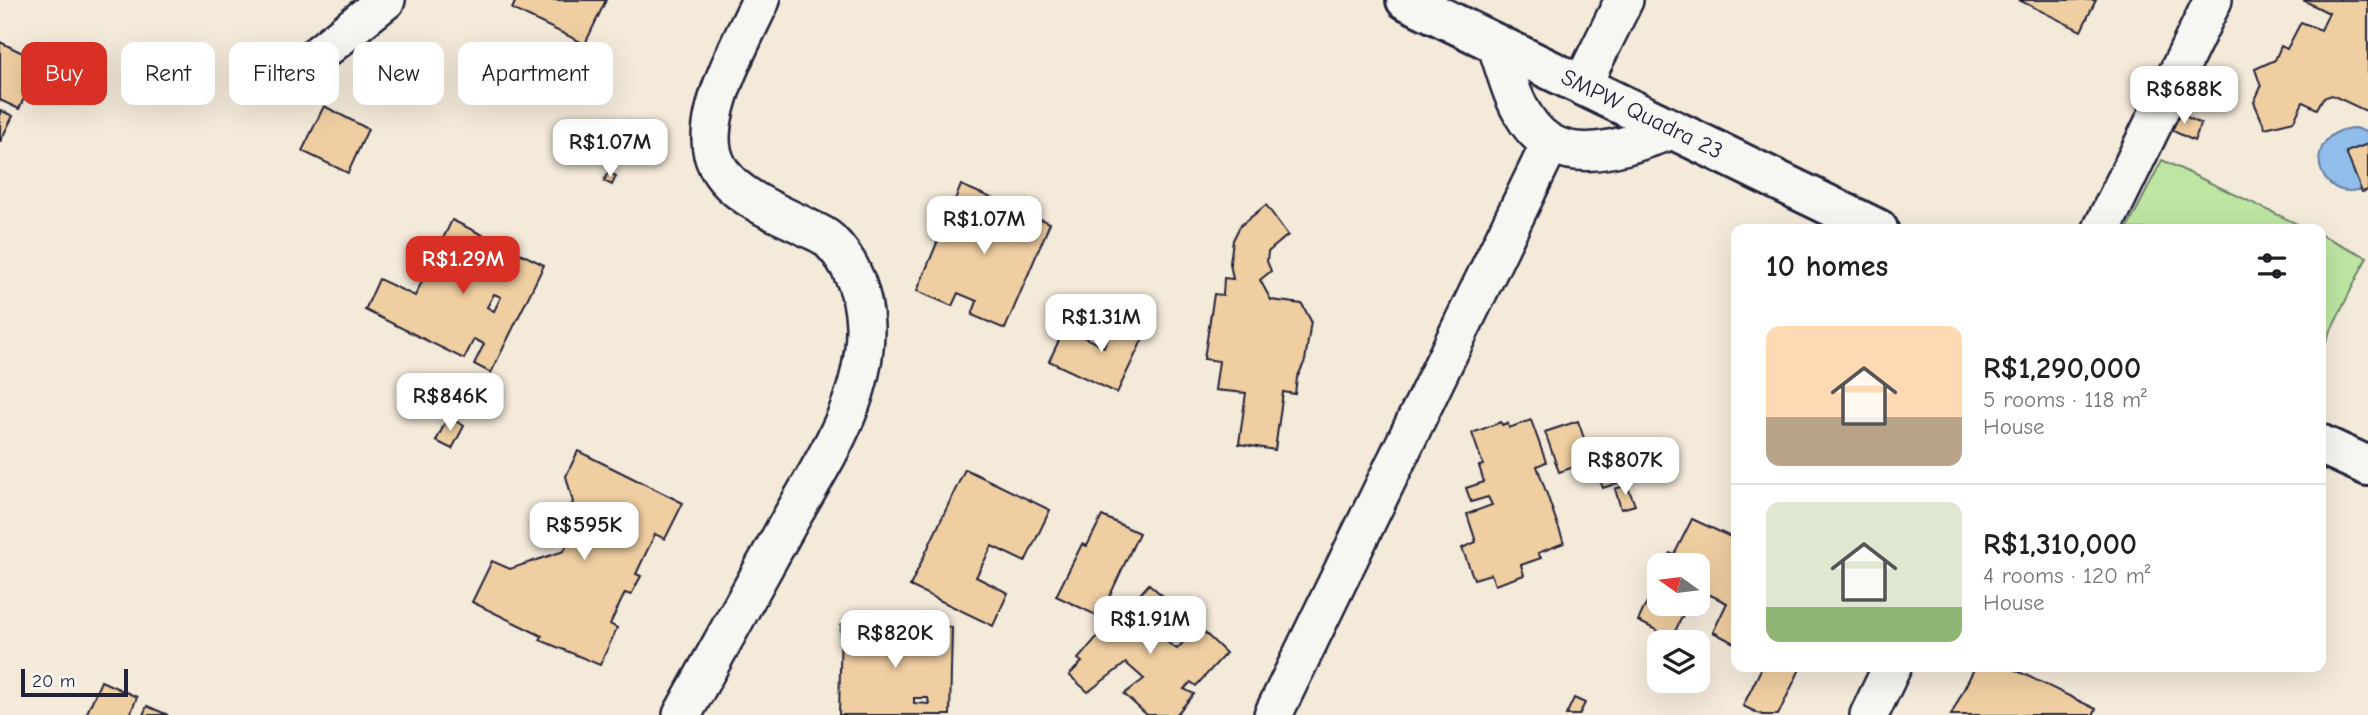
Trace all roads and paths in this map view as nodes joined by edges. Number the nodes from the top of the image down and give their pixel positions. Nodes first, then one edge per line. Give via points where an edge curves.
1 (386, 0) edge
2 (761, 0) edge
3 (1406, 0) edge
4 (1624, 0) edge
5 (2213, 0) edge
6 (334, 42) edge
7 (1496, 44) junction
8 (1582, 85) junction
9 (1674, 130) junction
10 (1550, 144) junction
11 (1868, 224) edge
12 (2104, 224) edge
13 (2326, 447) edge
14 (2368, 466) edge
15 (1890, 672) edge
16 (682, 715) edge
17 (1273, 715) edge
18 (1869, 715) edge

1 - 6 street
2 - 16 street via 717,107 711,138 713,157 722,177 750,198 827,238 848,264 859,289 865,323 864,365 851,410 828,456
3 - 7 street, SMPW Quadra 23
4 - 8 street
5 - 12 street
7 - 8 street, SMPW Quadra 23
7 - 10 street via 1526,120
8 - 9 street, SMPW Quadra 23
9 - 10 street via 1605,151 1581,152
9 - 11 street, SMPW Quadra 23
10 - 17 street
13 - 14 street
15 - 18 street

